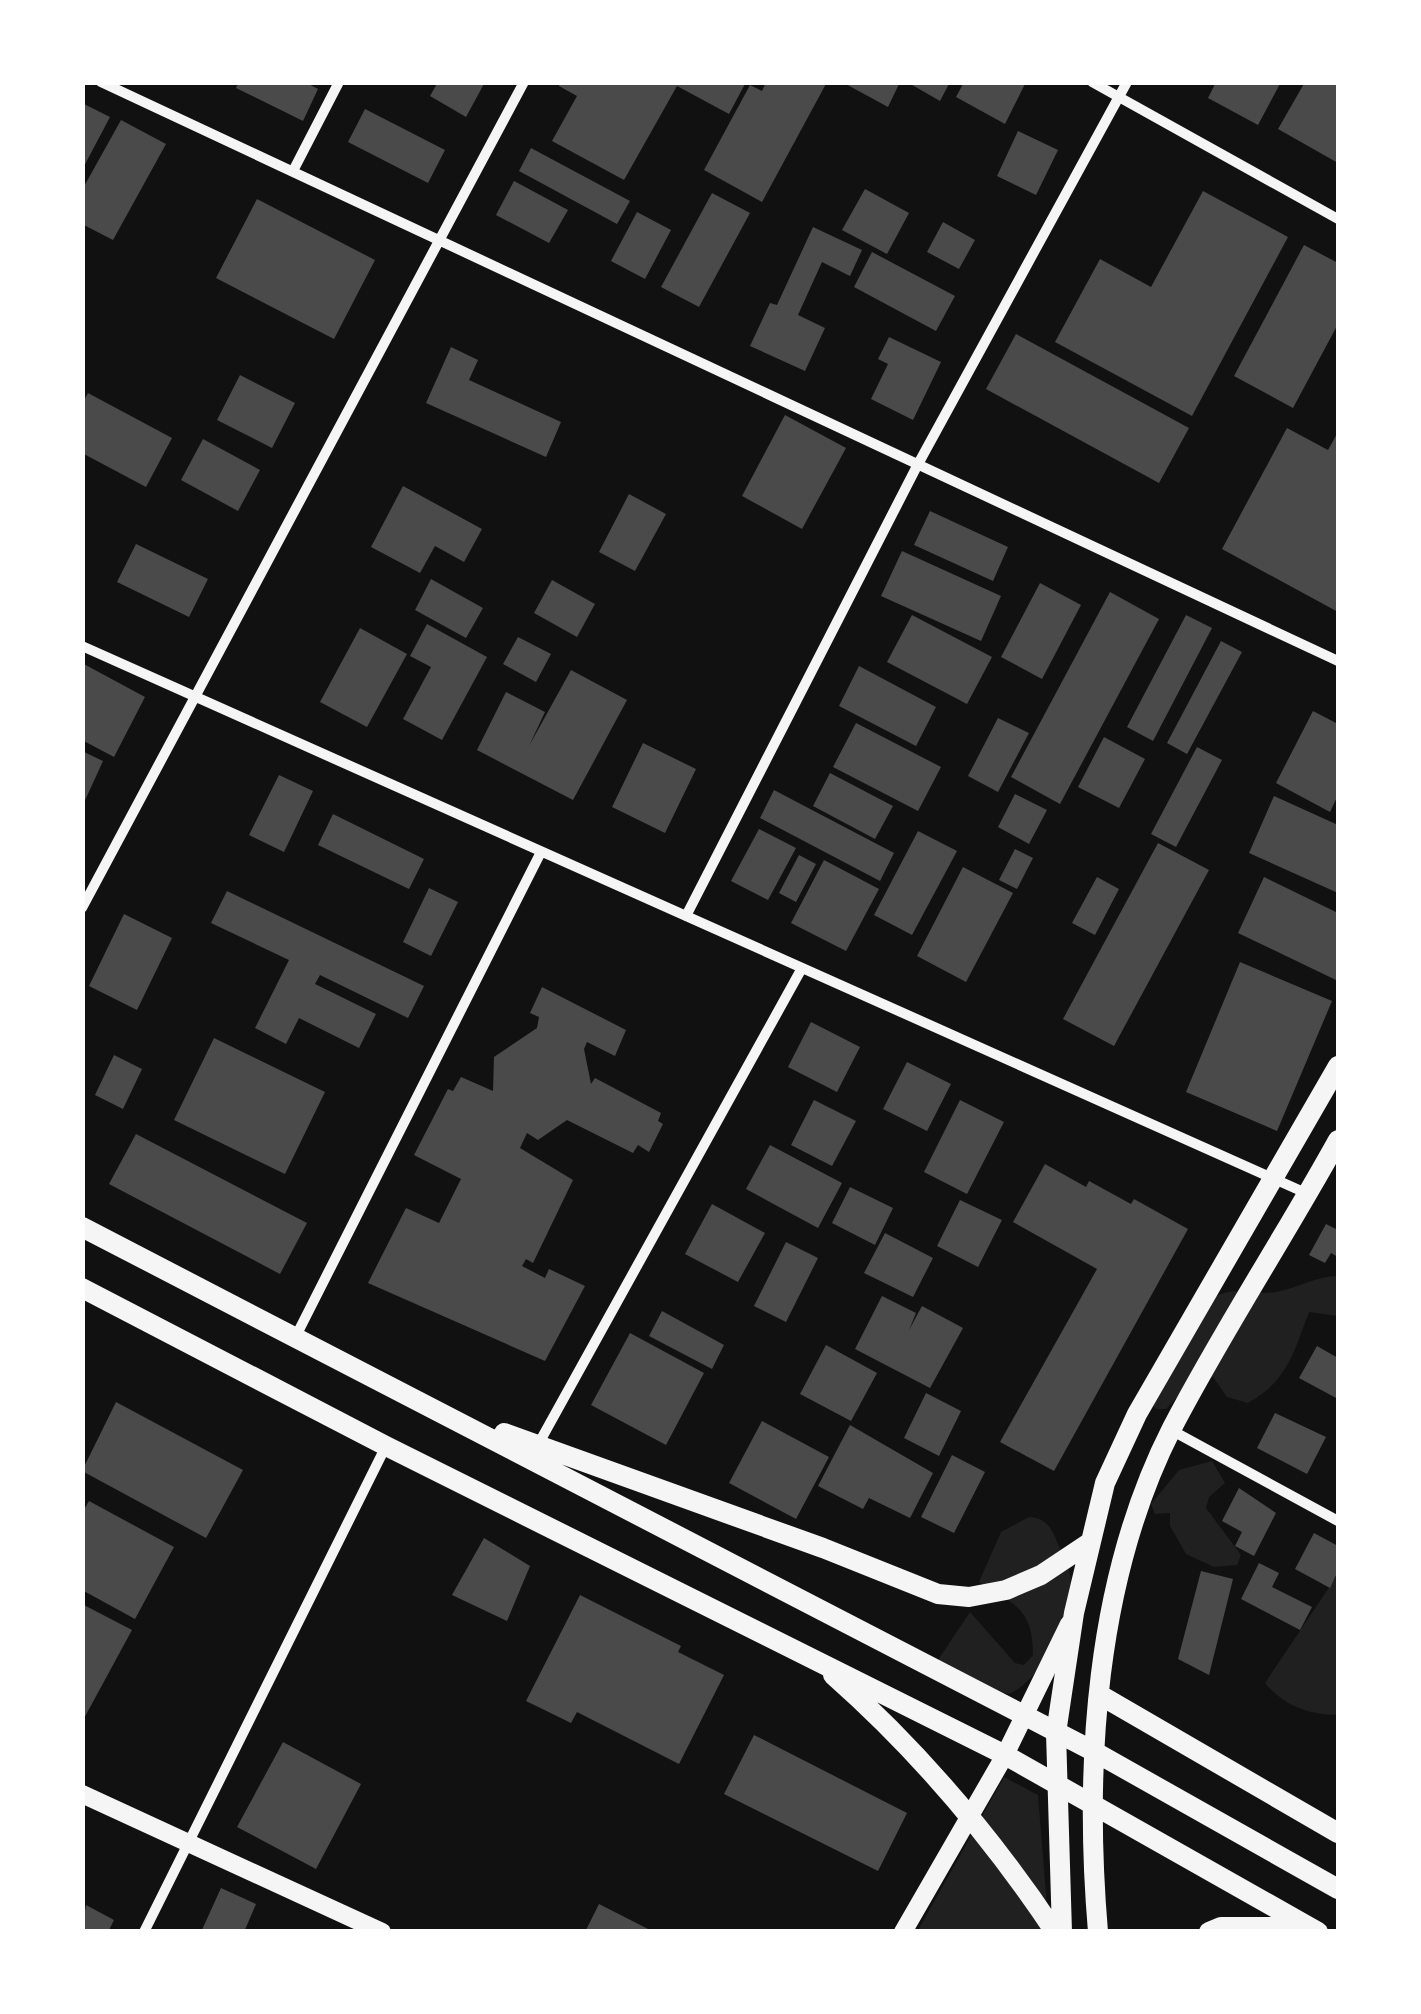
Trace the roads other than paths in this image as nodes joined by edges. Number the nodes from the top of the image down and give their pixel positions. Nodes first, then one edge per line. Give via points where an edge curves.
1 (101, 82) edge
2 (339, 82) edge
3 (524, 82) edge
4 (1092, 82) edge
5 (1126, 82) edge
6 (1118, 98) junction
7 (293, 171) junction
8 (1338, 219) edge
9 (436, 242) junction
10 (917, 466) junction
11 (82, 646) edge
12 (1338, 661) edge
13 (192, 695) junction
14 (540, 852) junction
15 (82, 908) edge
16 (686, 916) junction
17 (802, 968) junction
18 (1338, 1066) edge
19 (1338, 1140) edge
20 (1277, 1178) junction
21 (1308, 1194) junction
22 (82, 1226) edge
23 (82, 1288) edge
24 (296, 1336) junction
25 (470, 1424) junction
26 (1171, 1430) junction
27 (538, 1442) junction
28 (386, 1446) junction
29 (1338, 1521) edge
30 (1089, 1543) junction
31 (1074, 1613) junction
32 (809, 1654) junction
33 (1100, 1695) junction
34 (1023, 1717) junction
35 (1056, 1733) junction
36 (1095, 1752) junction
37 (1005, 1754) junction
38 (1055, 1782) junction
39 (82, 1794) edge
40 (1093, 1803) junction
41 (970, 1815) junction
42 (1338, 1833) edge
43 (190, 1844) junction
44 (1338, 1889) edge
45 (1314, 1929) edge
46 (144, 1932) edge
47 (382, 1932) edge
48 (903, 1932) edge
49 (1058, 1932) edge
50 (1098, 1932) edge
51 (1209, 1932) edge

1 - 7 street
2 - 7 street
3 - 9 street
4 - 6 street
5 - 6 street
6 - 8 street
6 - 10 street
7 - 9 street
9 - 10 street
9 - 13 street
10 - 12 street
10 - 16 street
11 - 13 street
13 - 14 street
13 - 15 street
14 - 16 street
14 - 24 street
16 - 17 street
17 - 20 street
17 - 27 street
18 - 20 main road
19 - 21 main road
20 - 21 street
20 - 30 main road via 1137,1414 1105,1482
21 - 26 main road
22 - 24 main road
23 - 28 main road
24 - 25 main road
25 - 27 main road
25 - 34 main road
26 - 29 street
26 - 33 main road via 1136,1516
27 - 30 main road via 938,1594 1006,1590
28 - 32 main road
28 - 43 street
30 - 31 main road
31 - 34 main road
31 - 35 main road
32 - 37 main road
32 - 41 main road via 901,1735
33 - 36 main road
33 - 42 main road
34 - 35 main road
34 - 37 main road
35 - 36 main road
35 - 38 main road
36 - 40 main road
36 - 44 main road
37 - 38 main road
37 - 41 main road
38 - 40 main road
38 - 49 main road
39 - 43 main road
40 - 45 main road
40 - 50 main road
41 - 48 main road
41 - 49 main road
43 - 46 street
43 - 47 main road
45 - 51 main road via 1241,1926

